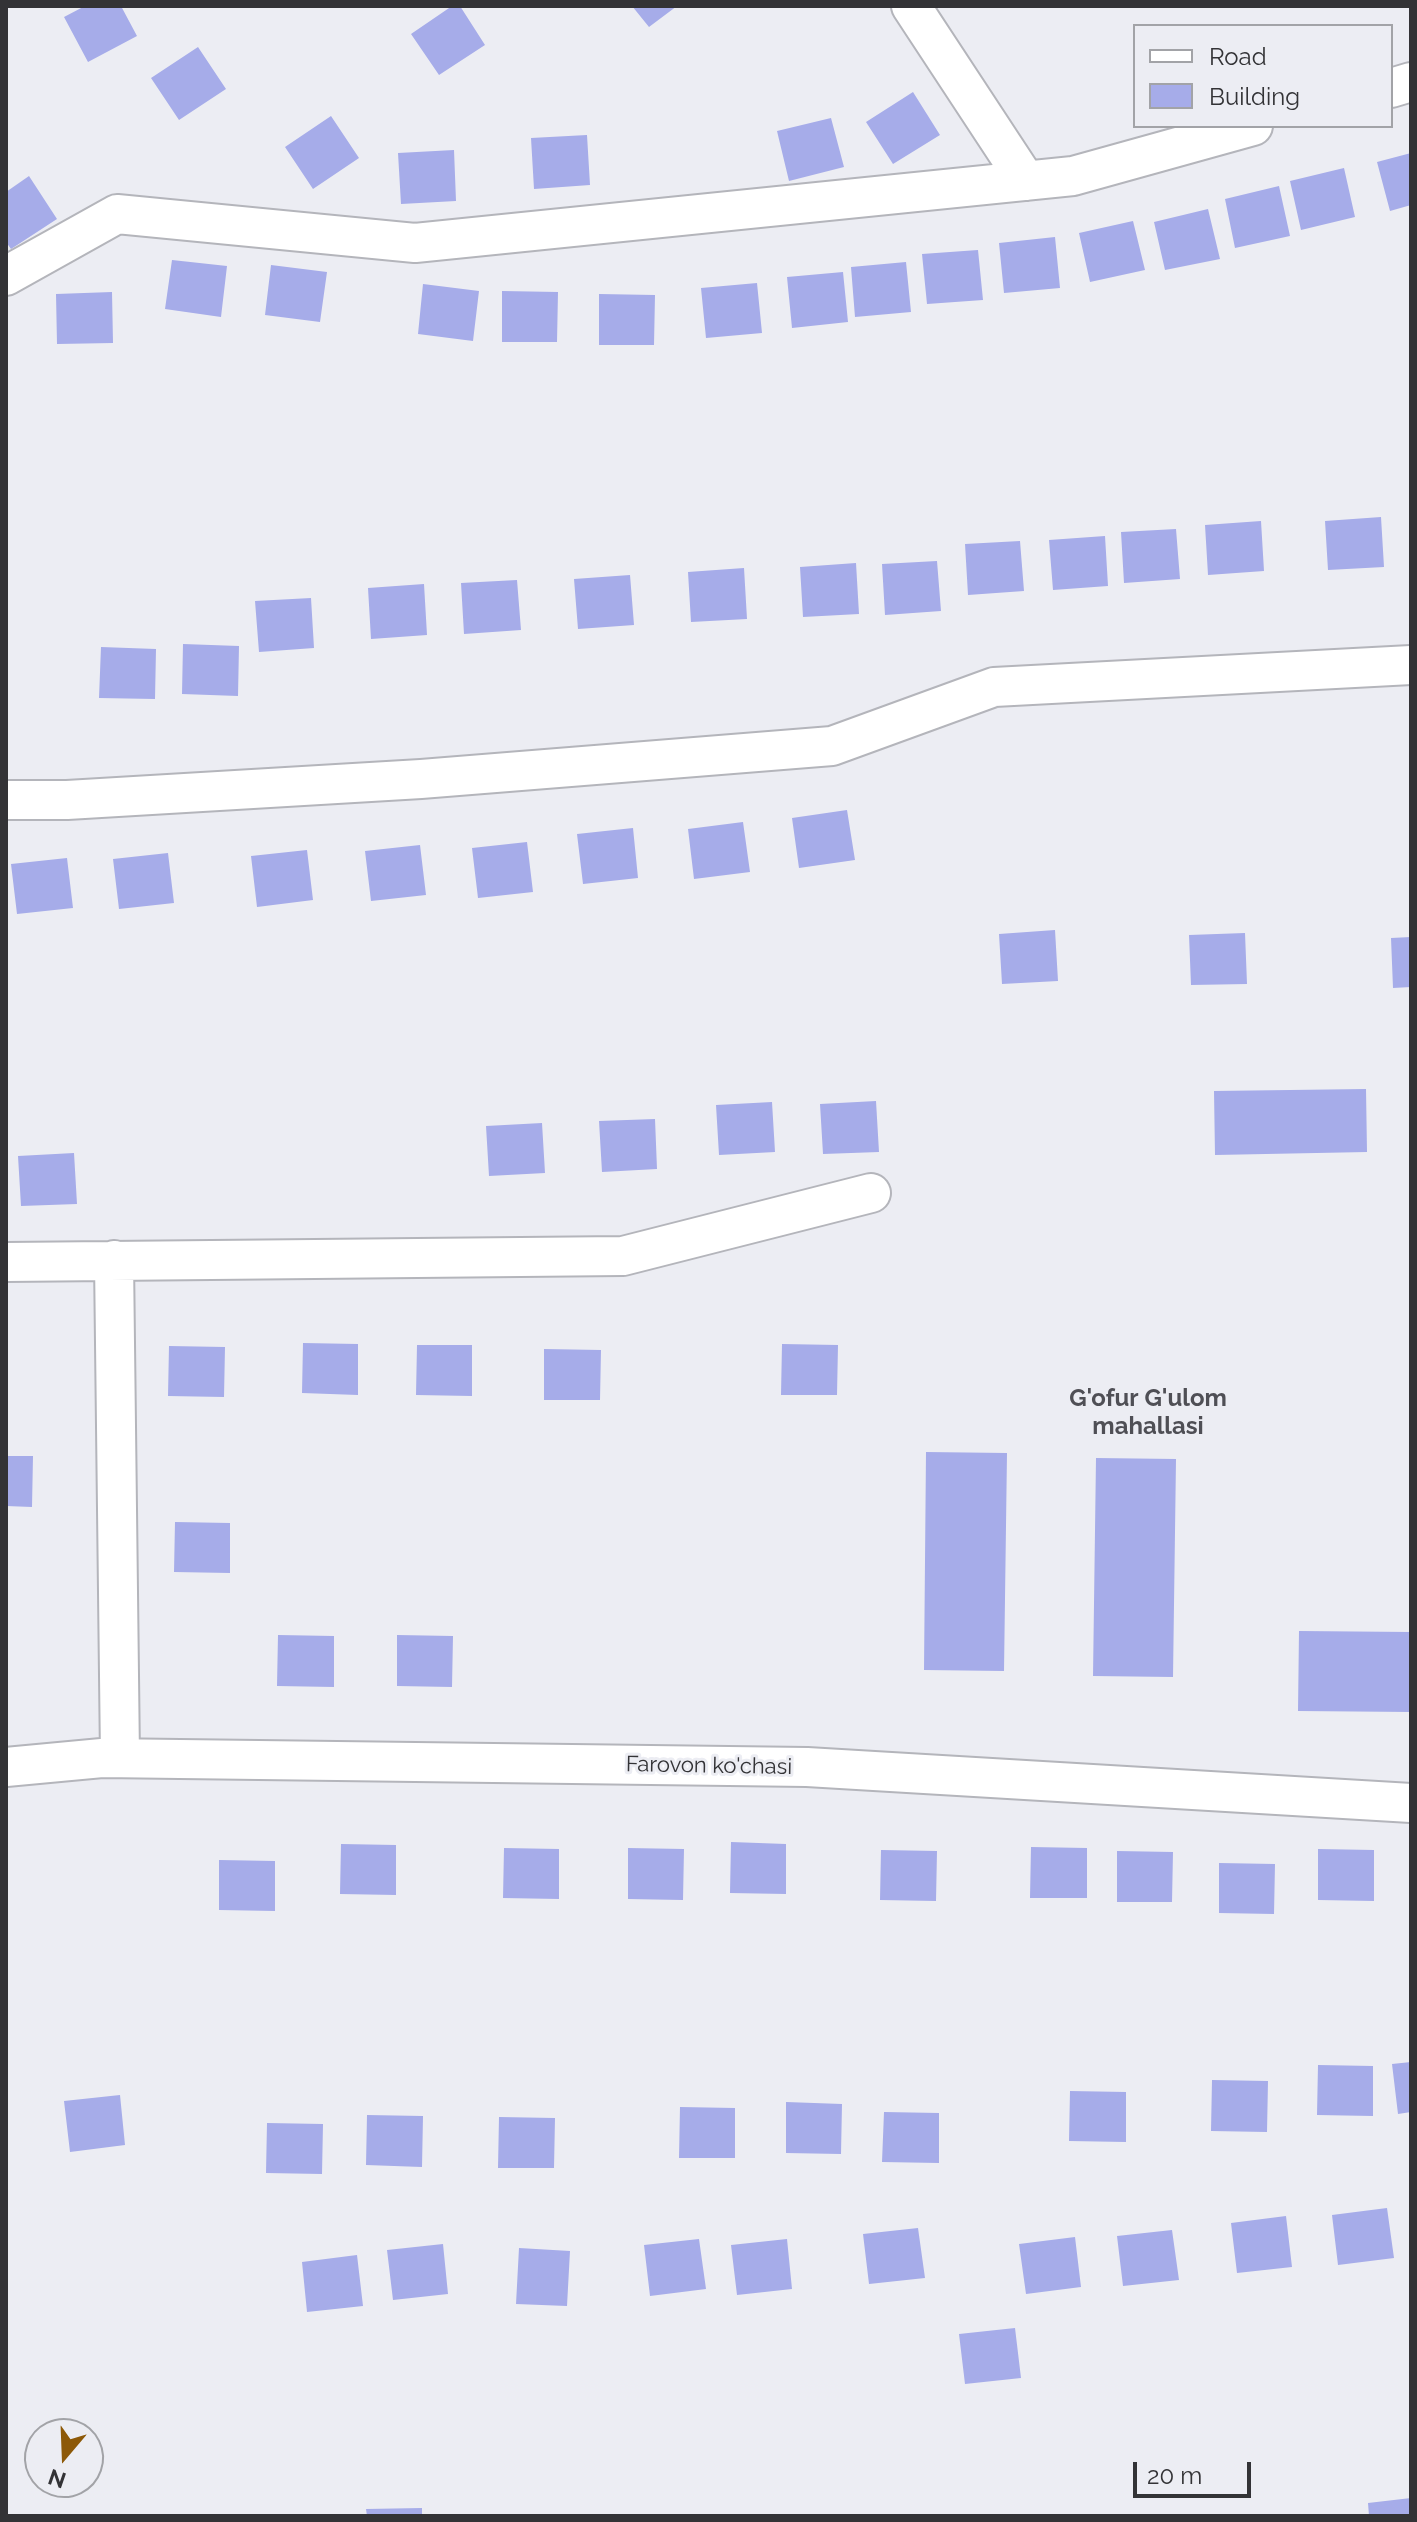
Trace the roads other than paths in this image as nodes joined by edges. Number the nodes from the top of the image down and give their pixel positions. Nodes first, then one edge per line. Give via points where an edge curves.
1 (911, 6) edge
2 (1246, 128) edge
3 (1026, 181) junction
4 (6, 276) edge
5 (1411, 665) edge
6 (6, 800) edge
7 (871, 1193) dead end
8 (114, 1260) junction
9 (6, 1262) edge
10 (120, 1758) junction
11 (6, 1767) edge
12 (1411, 1803) edge

1 - 3 street
2 - 3 street via 1073,176
3 - 4 street via 415,243 117,214
5 - 6 street via 994,687 832,746 421,779
7 - 8 street via 623,1256
8 - 9 street
8 - 10 street
10 - 11 street, Farovon ko'chasi
10 - 12 street, Farovon ko'chasi via 807,1767

